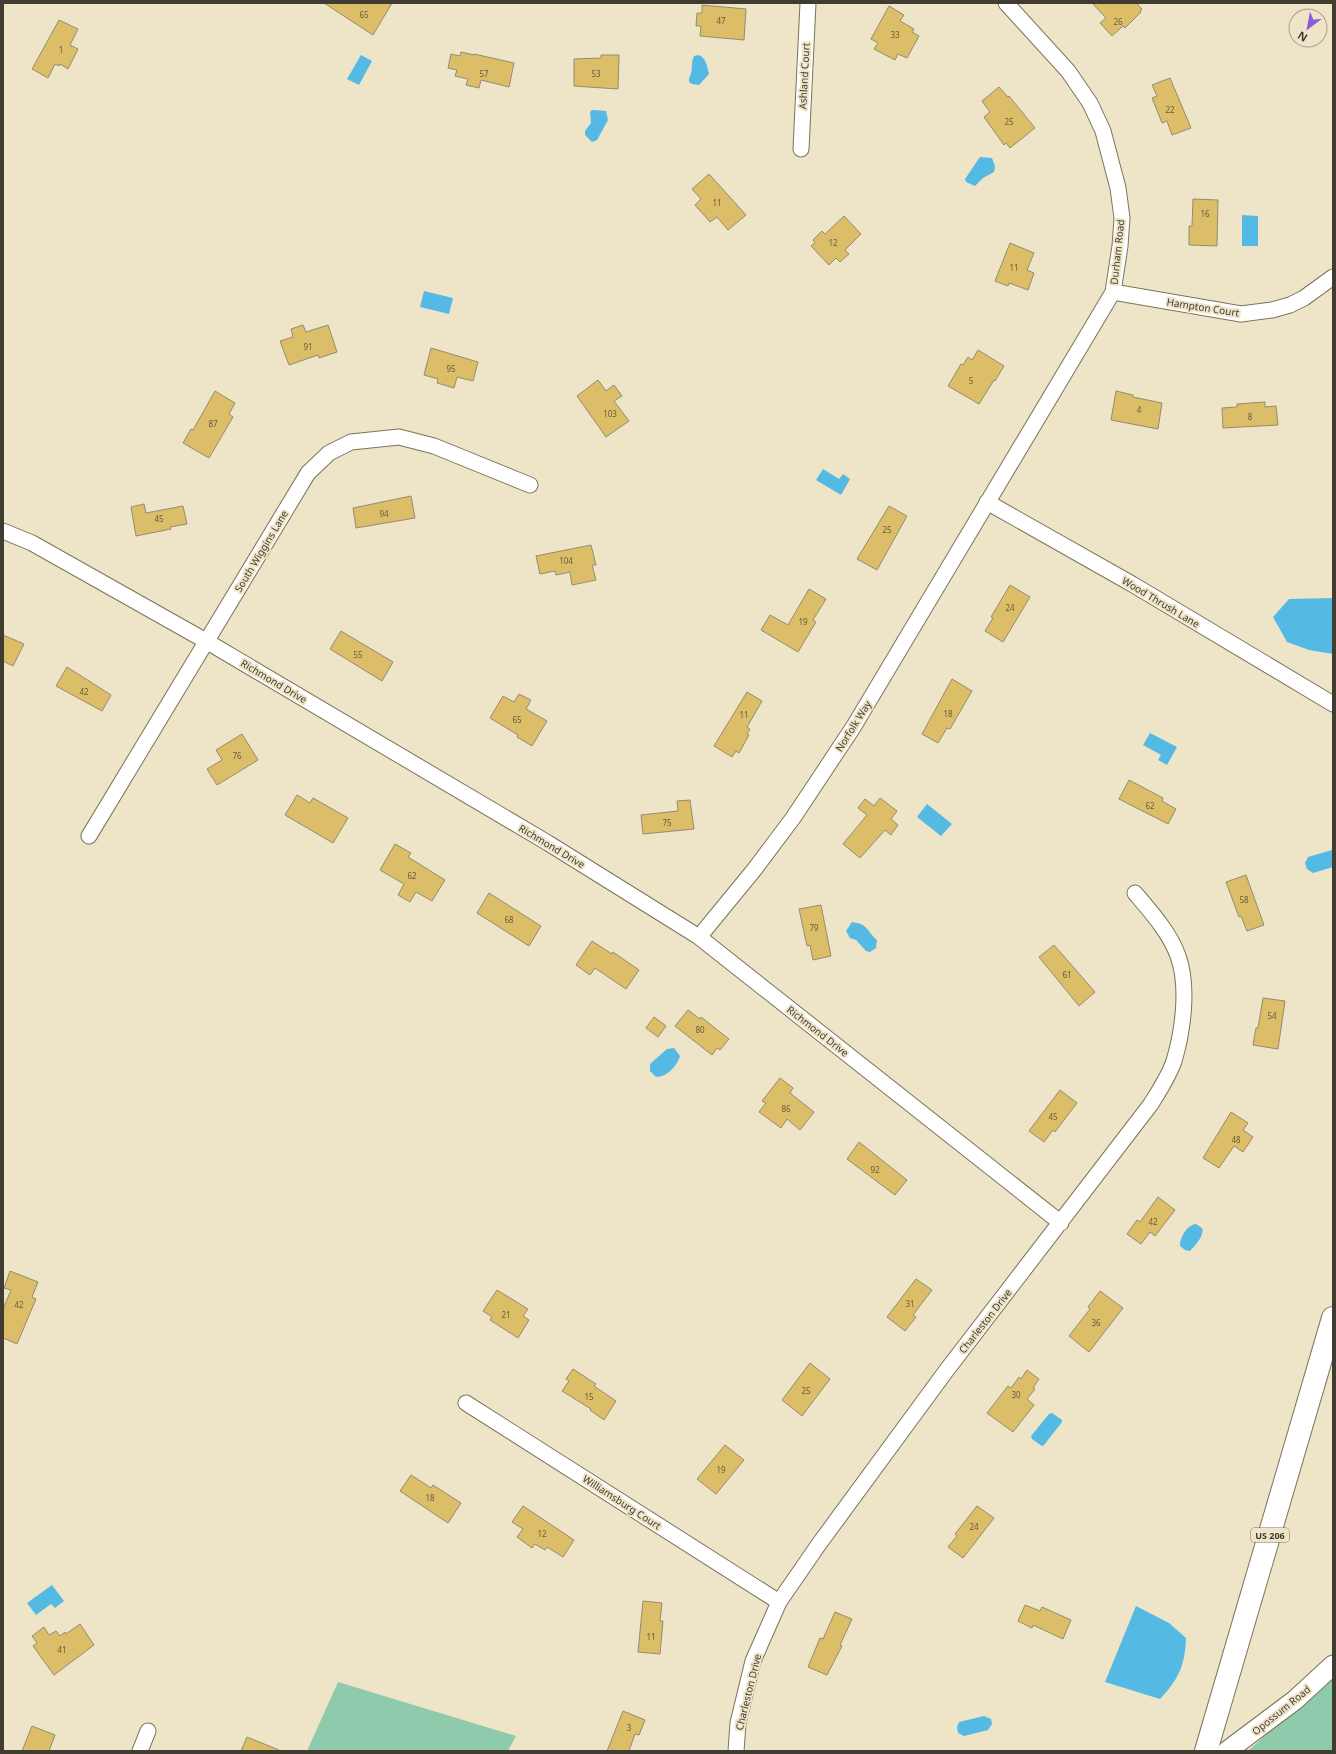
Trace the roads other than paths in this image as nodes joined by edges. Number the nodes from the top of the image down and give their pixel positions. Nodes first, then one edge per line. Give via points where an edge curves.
1 (808, 3) edge
2 (1008, 4) edge
3 (801, 149) dead end
4 (1333, 277) edge
5 (1113, 292) junction
6 (530, 485) dead end
7 (987, 502) junction
8 (3, 531) edge
9 (206, 641) junction
10 (1333, 704) edge
11 (89, 836) dead end
12 (1135, 893) dead end
13 (699, 937) junction
14 (1061, 1223) junction
15 (1333, 1318) edge
16 (466, 1403) dead end
17 (779, 1602) junction
18 (1333, 1665) edge
19 (148, 1731) dead end
20 (140, 1751) edge
21 (736, 1751) edge
22 (1206, 1751) edge
23 (1227, 1751) edge

1 - 3 street, Ashland Court
2 - 5 street, Durham Road via 1068,72 1090,102 1103,132 1118,188 1122,218
4 - 5 street, Hampton Court via 1290,305 1241,314
5 - 7 street, Durham Road
6 - 9 street, South Wiggins Lane via 434,446 399,437 351,442 329,453 308,473
7 - 10 street, Wood Thrush Lane via 1132,584
7 - 13 street, Norfolk Way via 854,726 794,818
8 - 9 street, Richmond Drive via 32,543
9 - 11 street, South Wiggins Lane
9 - 13 street, Richmond Drive via 548,843
12 - 14 street, Charleston Drive via 1158,921 1178,956 1183,980 1182,1028 1174,1062 1152,1104
13 - 14 street, Richmond Drive
14 - 17 street, Charleston Drive via 942,1378
15 - 22 highway, US 206
16 - 17 street, Williamsburg Court
17 - 21 street, Charleston Drive via 753,1661 738,1723
18 - 23 street, Opossum Road via 1295,1700
19 - 20 street

